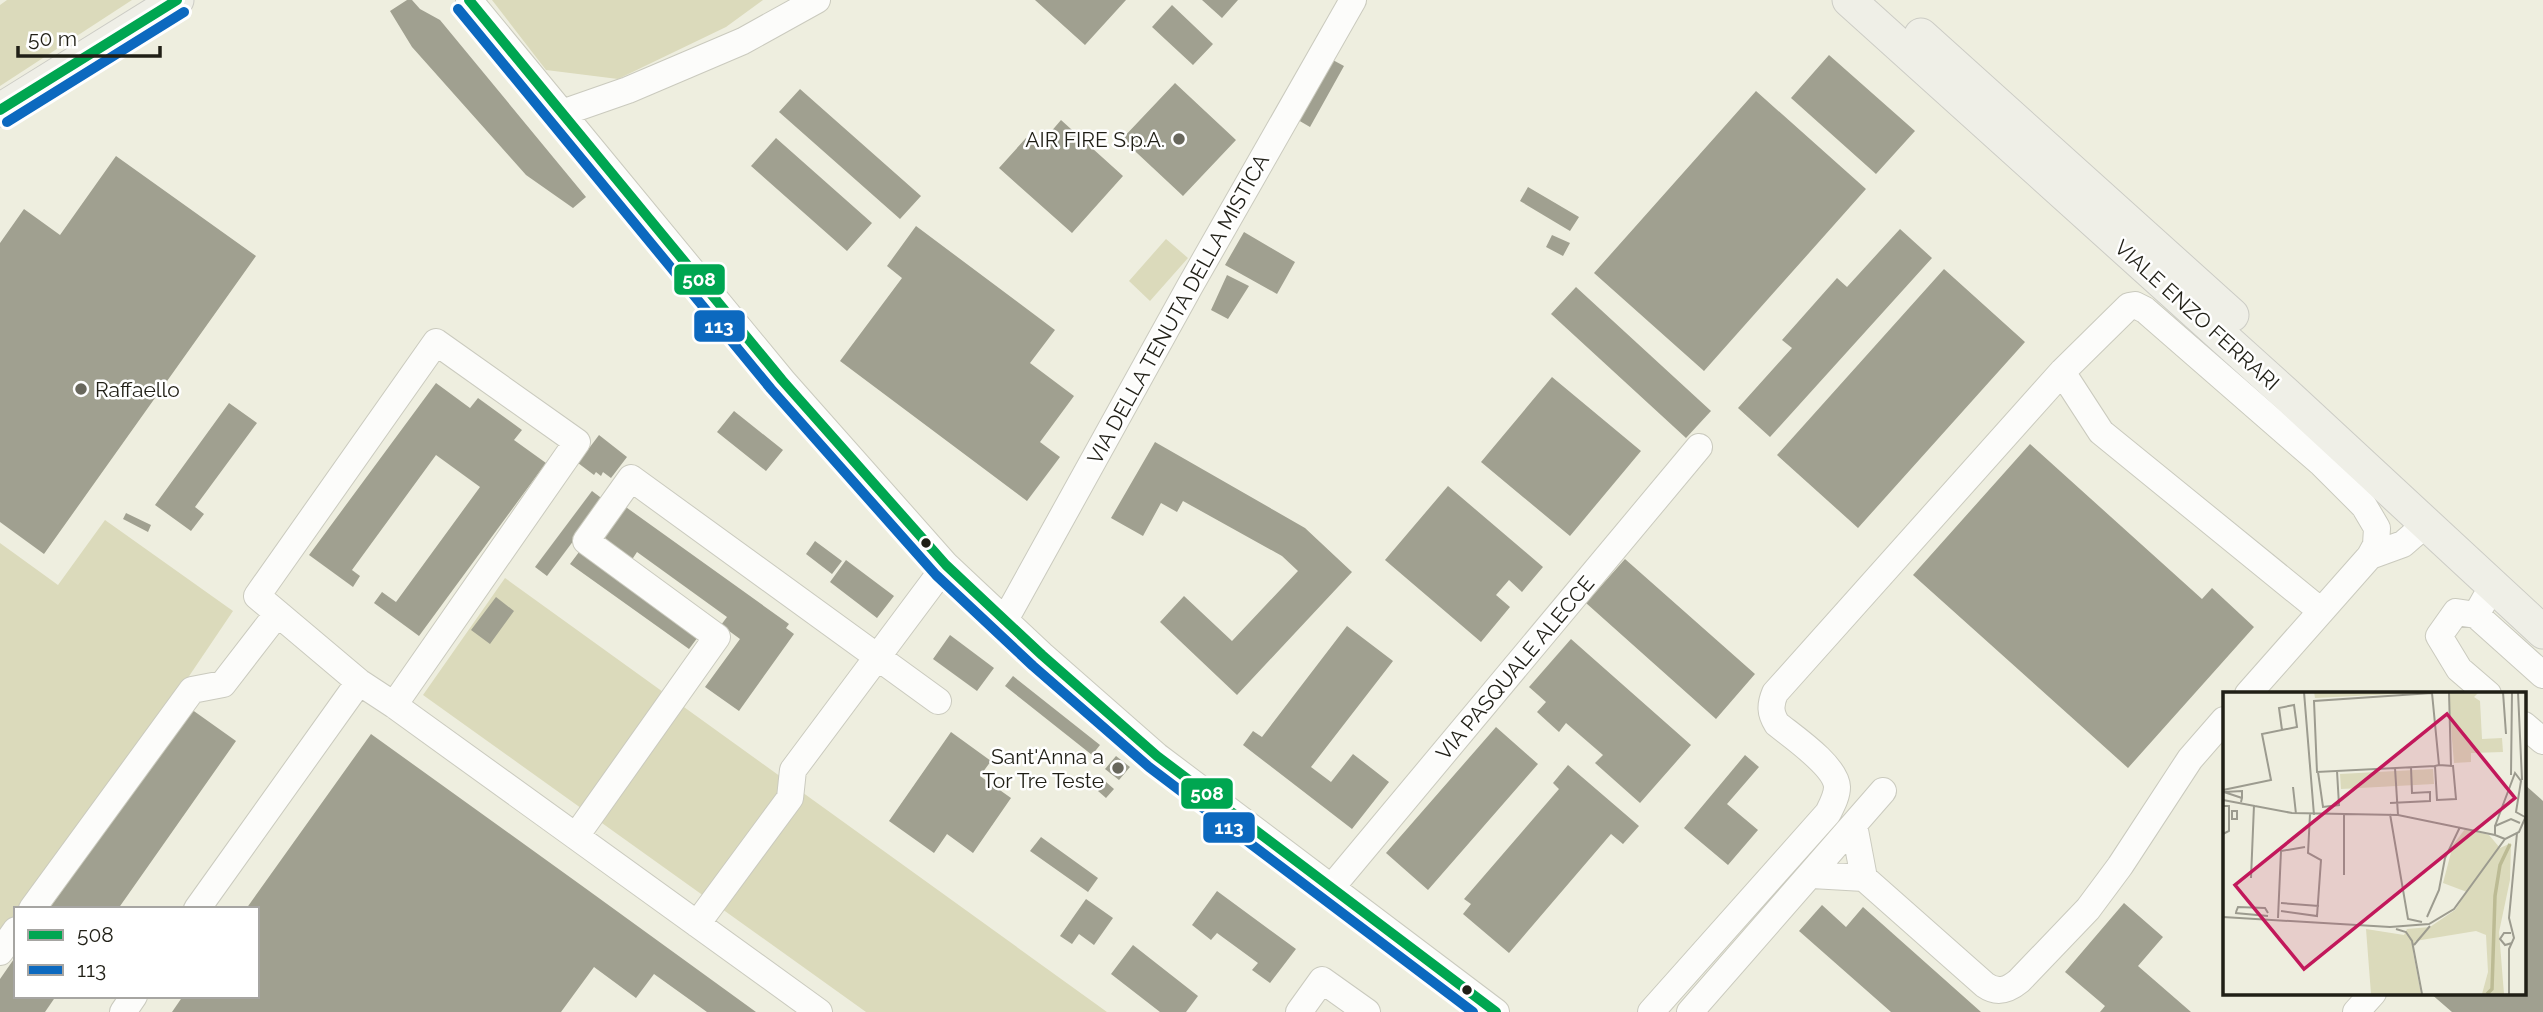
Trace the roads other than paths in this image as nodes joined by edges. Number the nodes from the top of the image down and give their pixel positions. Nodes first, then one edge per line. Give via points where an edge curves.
1 (177, 0) edge
2 (469, 0) edge
3 (817, 0) edge
4 (1353, 0) edge
5 (1849, 0) edge
6 (1883, 0) edge
7 (147, 12) edge
8 (0, 110) edge
9 (562, 113) junction
10 (2062, 372) junction
11 (1699, 447) dead end
12 (2426, 524) junction
13 (2370, 556) junction
14 (946, 565) junction
15 (2492, 585) junction
16 (2543, 601) edge
17 (2321, 611) junction
18 (277, 614) junction
19 (2476, 615) junction
20 (1005, 620) junction
21 (2543, 632) edge
22 (877, 657) junction
23 (2543, 675) edge
24 (359, 682) junction
25 (2250, 692) edge
26 (2486, 692) edge
27 (938, 701) dead end
28 (394, 705) junction
29 (2223, 721) edge
30 (2526, 726) edge
31 (2543, 741) edge
32 (1884, 791) dead end
33 (1854, 825) junction
34 (576, 836) junction
35 (1806, 838) junction
36 (1819, 866) junction
37 (1864, 878) junction
38 (1331, 888) junction
39 (33, 907) edge
40 (198, 907) edge
41 (697, 924) junction
42 (14, 933) edge
43 (0, 952) edge
44 (2371, 995) edge
45 (819, 1012) edge
46 (1298, 1012) edge
47 (1367, 1012) edge
48 (1496, 1012) edge
49 (1651, 1012) edge
50 (1690, 1012) edge
51 (2356, 1012) edge

1 - 7 main road
2 - 9 street
3 - 9 street via 743,41
4 - 20 street, VIA DELLA TENUTA DELLA MISTICA
5 - 12 main road, VIALE ENZO FERRARI
6 - 16 main road, VIALE ENZO FERRARI
7 - 8 main road
9 - 14 street via 782,380
10 - 13 street via 2129,306 2146,310 2364,506 2377,528
10 - 17 street via 2101,432
10 - 35 street via 1775,693 1771,709 1777,724 1829,769 1836,783 1828,813
11 - 38 street, VIA PASQUALE ALECCE
12 - 13 street via 2403,544
12 - 15 main road, VIALE ENZO FERRARI
13 - 17 street
14 - 20 street
14 - 22 street
15 - 19 street
15 - 21 main road, VIALE ENZO FERRARI
17 - 25 street
18 - 24 street
18 - 28 street via 257,596 436,342 577,442
18 - 39 street via 223,684 192,690
19 - 23 street
19 - 26 street via 2456,612 2439,636 2459,669
20 - 38 street via 1157,756
22 - 27 street
22 - 34 street via 631,478 586,541 716,636
22 - 41 street via 793,770 790,799
24 - 28 street
24 - 40 street
28 - 34 street
29 - 37 street via 2190,760 2088,909 2008,989 1993,990 1985,985
30 - 31 street
32 - 33 street
33 - 36 street
33 - 37 street
34 - 41 street
35 - 36 street
35 - 49 street
36 - 37 street
36 - 50 street
38 - 48 street
41 - 45 street
42 - 43 street
44 - 51 street
46 - 47 street via 1321,980

